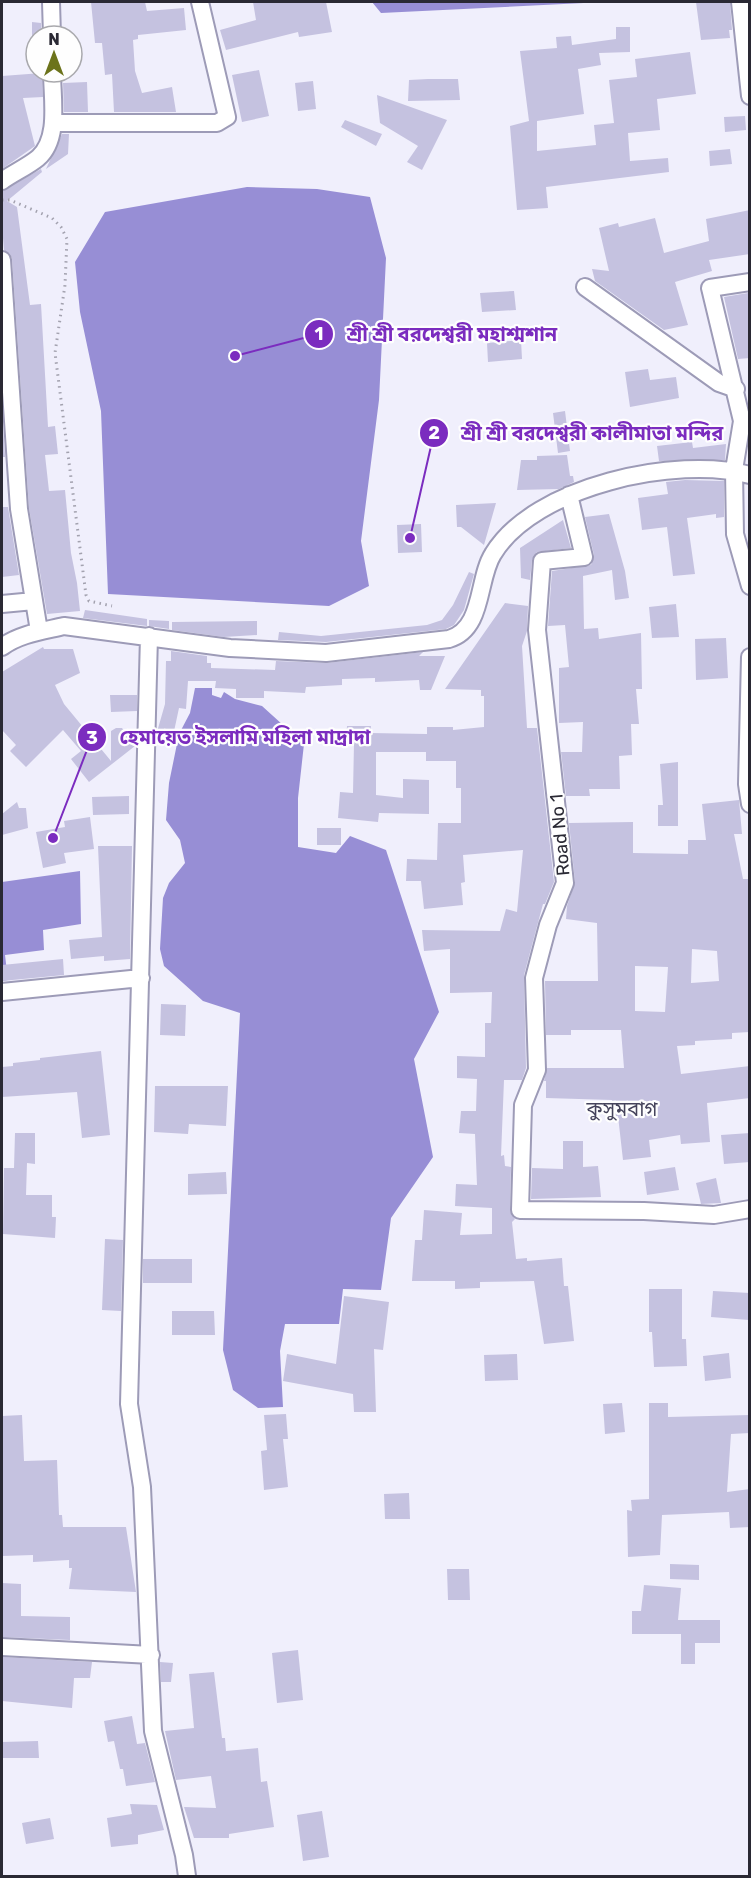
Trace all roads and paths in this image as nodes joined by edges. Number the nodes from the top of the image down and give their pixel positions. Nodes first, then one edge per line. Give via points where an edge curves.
1 (51, 2) edge
2 (200, 2) edge
3 (740, 2) edge
4 (52, 24) edge
5 (52, 84) edge
6 (750, 96) edge
7 (53, 123) junction
8 (2, 181) edge
9 (2, 200) edge
10 (2, 260) edge
11 (750, 282) edge
12 (585, 288) dead end
13 (736, 389) junction
14 (742, 472) edge
15 (569, 495) junction
16 (750, 586) edge
17 (34, 601) junction
18 (2, 604) edge
19 (112, 606) dead end
20 (39, 631) junction
21 (148, 636) junction
22 (2, 647) edge
23 (750, 657) edge
24 (750, 804) edge
25 (141, 978) junction
26 (2, 992) edge
27 (750, 1209) edge
28 (2, 1647) edge
29 (151, 1655) junction
30 (187, 1876) edge

1 - 4 street
2 - 7 street via 227,117 217,123
3 - 6 street
5 - 7 street
7 - 8 street via 48,147 37,159
9 - 19 path via 51,218 67,239 55,353 60,403 86,596 89,601
10 - 17 street via 19,508
11 - 13 street via 710,288
12 - 13 street via 719,383
13 - 14 street via 742,421
14 - 15 street via 703,468 637,475
14 - 16 street via 735,534
15 - 21 street via 514,526 492,555 474,615 458,636 326,653 230,648
15 - 27 street, Road No 1 via 584,557 542,561 537,630 565,883 548,925 534,978 537,1070 523,1105 520,1210 714,1215
17 - 18 street
17 - 20 street
20 - 21 street via 64,626
20 - 22 street
21 - 25 street
23 - 24 street
25 - 26 street
25 - 29 street via 129,1404 142,1487
28 - 29 street
29 - 30 street via 153,1731

